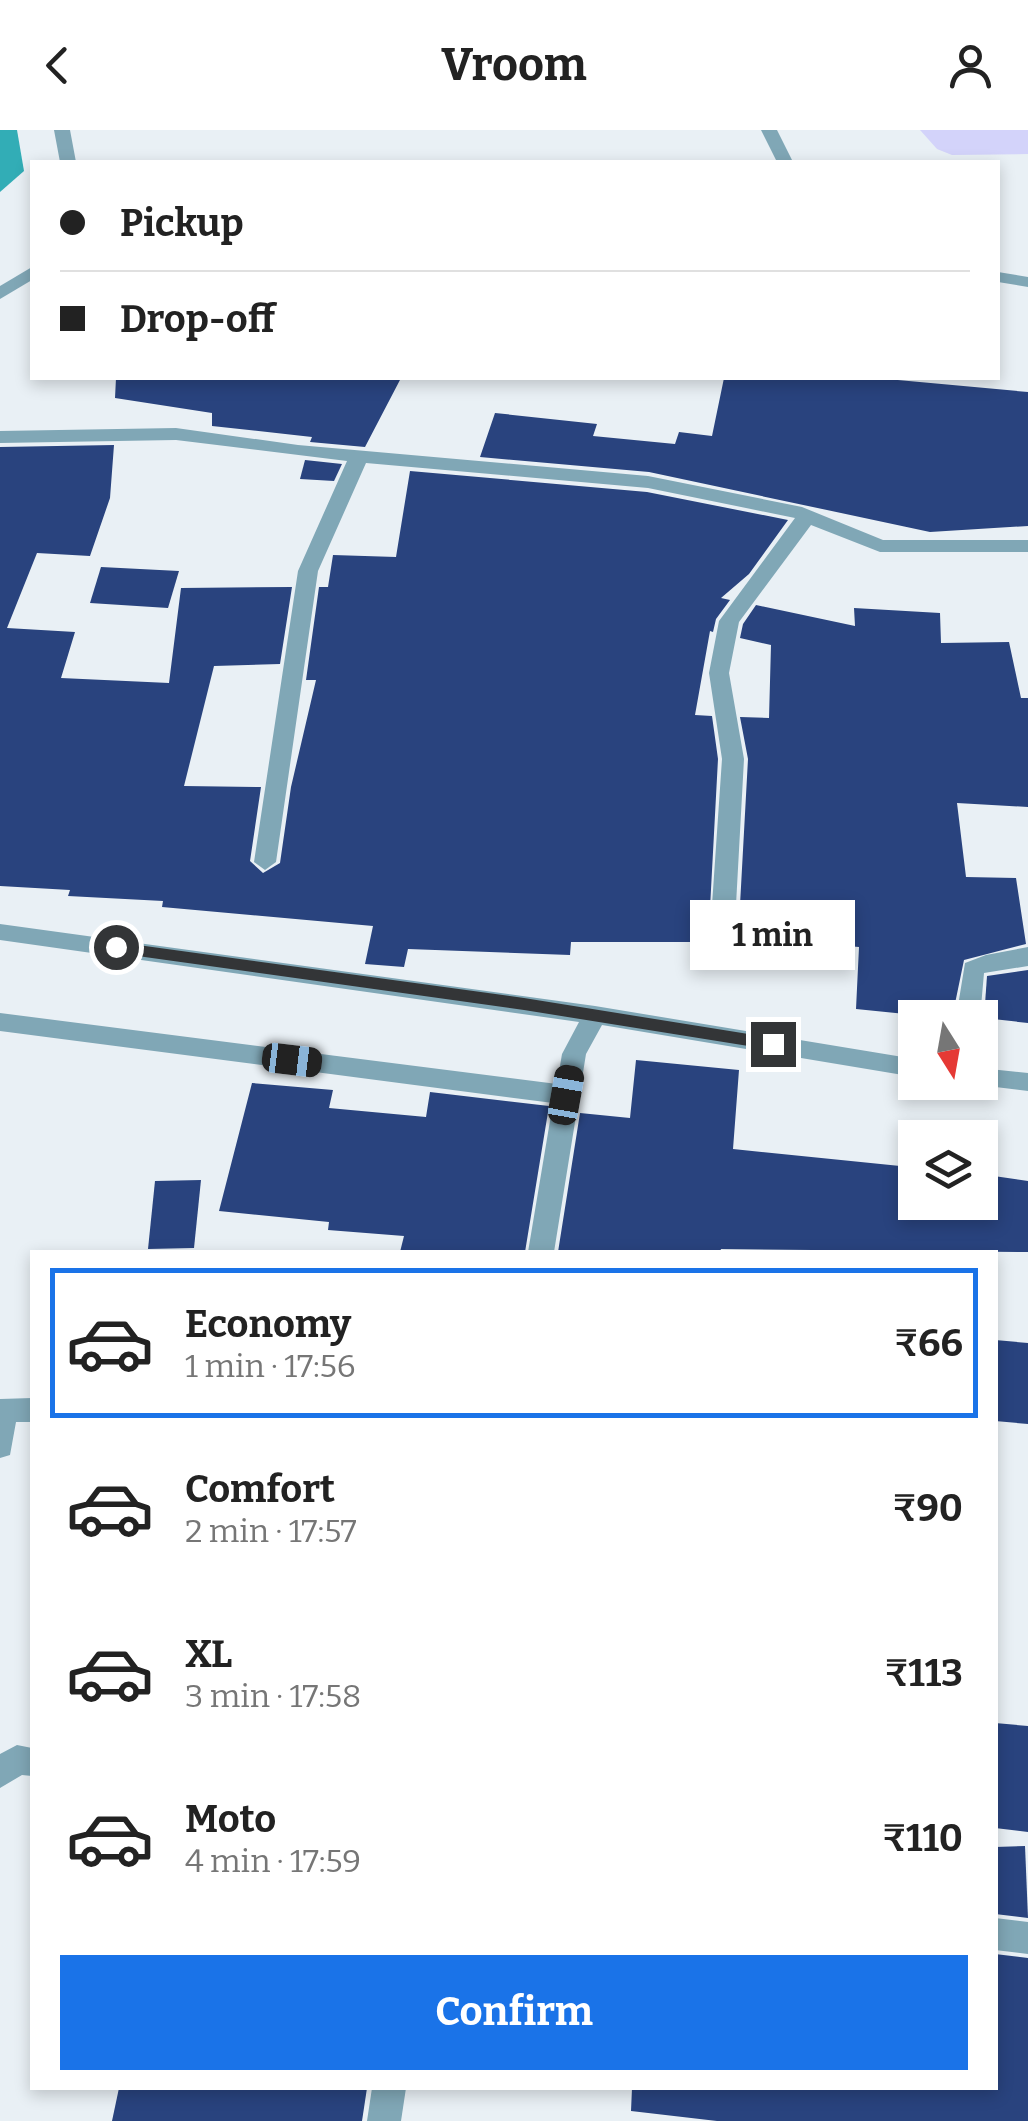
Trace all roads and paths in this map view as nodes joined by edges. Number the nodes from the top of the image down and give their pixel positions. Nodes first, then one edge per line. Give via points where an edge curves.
1 (62, 130) edge
2 (769, 130) edge
3 (68, 160) edge
4 (785, 160) edge
5 (30, 273) edge
6 (1000, 277) edge
7 (1028, 282) edge
8 (0, 294) edge
9 (0, 438) edge
10 (359, 456) junction
11 (807, 516) junction
12 (1028, 546) edge
13 (265, 862) dead end
14 (724, 906) dead end
15 (0, 932) edge
16 (1028, 956) edge
17 (970, 1000) edge
18 (595, 1015) junction
19 (0, 1022) edge
20 (898, 1065) edge
21 (998, 1079) edge
22 (1028, 1082) edge
23 (566, 1095) junction
24 (541, 1250) edge
25 (30, 1410) edge
26 (2, 1411) edge
27 (0, 1446) edge
28 (30, 1762) edge
29 (0, 1773) edge
30 (998, 1934) edge
31 (1028, 1938) edge

1 - 3 street
2 - 4 street
5 - 8 street
6 - 7 street
9 - 10 street via 176,434
10 - 11 street via 648,482
10 - 13 street via 308,571
11 - 12 street via 880,546
11 - 14 street via 729,621 719,673 733,759
15 - 18 street
16 - 17 street via 980,963 973,969
18 - 20 street
18 - 23 street via 574,1054
19 - 23 street
21 - 22 street
23 - 24 street
25 - 26 street
26 - 27 street
28 - 29 street via 17,1760
30 - 31 street

